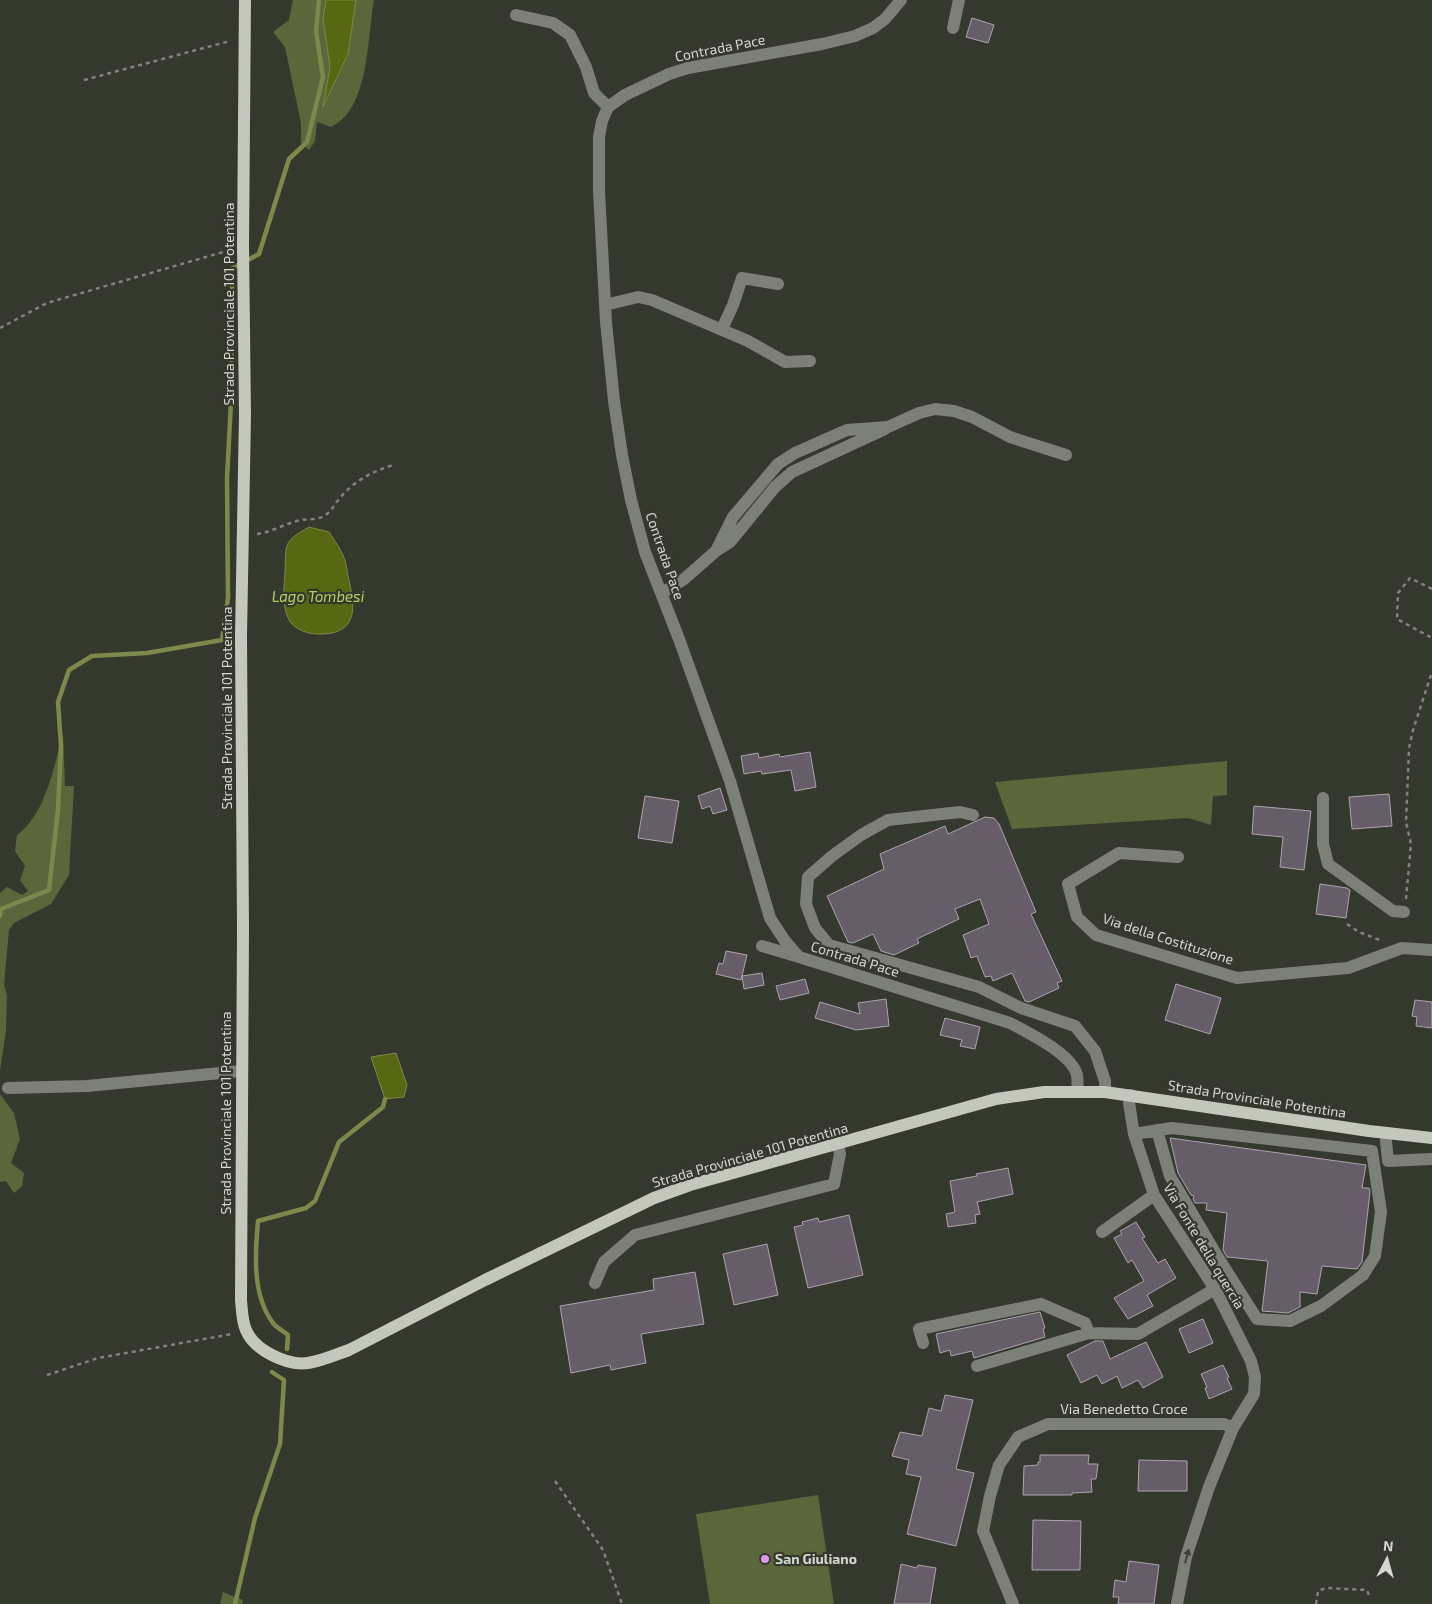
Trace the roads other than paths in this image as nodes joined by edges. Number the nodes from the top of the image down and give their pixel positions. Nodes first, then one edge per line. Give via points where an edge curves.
1 (245, 0) edge
2 (901, 0) edge
3 (959, 0) edge
4 (516, 15) dead end
5 (953, 28) dead end
6 (608, 108) junction
7 (778, 284) dead end
8 (606, 304) junction
9 (722, 329) junction
10 (810, 361) dead end
11 (1066, 455) dead end
12 (662, 593) junction
13 (1323, 798) dead end
14 (973, 815) dead end
15 (1178, 858) dead end
16 (1404, 912) road end
17 (762, 946) dead end
18 (1432, 950) edge
19 (798, 957) junction
20 (241, 1071) junction
21 (8, 1088) dead end
22 (1078, 1091) junction
23 (1105, 1092) junction
24 (1131, 1096) junction
25 (1157, 1130) junction
26 (1387, 1133) junction
27 (1134, 1134) junction
28 (1432, 1138) edge
29 (838, 1144) junction
30 (1432, 1159) edge
31 (1154, 1195) junction
32 (1102, 1232) dead end
33 (595, 1283) dead end
34 (1215, 1288) junction
35 (1089, 1333) junction
36 (923, 1343) dead end
37 (976, 1366) dead end
38 (1233, 1428) junction
39 (1013, 1604) edge
40 (1177, 1604) edge

1 - 20 main road, Strada Provinciale 101 Potentina via 246,415 241,636
2 - 6 street, Contrada Pace via 885,19 854,36 688,68 625,95
3 - 5 street
4 - 6 street via 553,24 570,35 586,67 594,94
6 - 8 street, Contrada Pace via 602,122 599,160
7 - 9 street via 742,278
8 - 9 street via 638,297 652,300
8 - 12 street, Contrada Pace via 614,401 625,473 645,552
9 - 10 street via 785,362
11 - 12 street via 1010,437 954,411 935,409 888,427 848,430 778,464 733,517 716,551 683,580
12 - 19 street, Contrada Pace via 730,782 770,918
13 - 16 street via 1323,844 1328,864 1393,911
14 - 23 street via 960,812 888,820 861,835 808,877 806,904 815,928 830,945 979,987 1021,1008 1075,1026 1095,1051 1105,1081
15 - 18 street, Via della Costituzione via 1119,853 1068,884 1077,917 1096,935 1237,978 1348,968 1402,948
17 - 19 street
19 - 22 street, Contrada Pace via 1010,1023 1066,1058 1076,1074
20 - 21 street via 87,1086
20 - 29 main road, Strada Provinciale 101 Potentina via 241,1300 246,1330 274,1357 288,1361 306,1363 348,1350 654,1198
22 - 23 main road, Strada Provinciale Potentina
22 - 29 main road, Strada Provinciale 101 Potentina via 996,1099
23 - 24 main road, Strada Provinciale Potentina
24 - 26 main road, Strada Provinciale Potentina
24 - 27 street, Via Fonte della quercia
25 - 25 street via 1170,1176 1257,1318 1290,1322 1321,1306 1363,1275 1375,1256 1381,1212 1372,1151 1172,1128
25 - 27 street
26 - 28 main road, Strada Provinciale Potentina
26 - 30 street via 1388,1161
27 - 31 street, Via Fonte della quercia
29 - 33 street via 840,1154 834,1184 635,1235 604,1262
31 - 32 street
31 - 34 street, Via Fonte della quercia
34 - 35 street via 1138,1334
34 - 38 street, Via Fonte della quercia via 1251,1361 1255,1377 1254,1394
35 - 36 street via 1085,1323 1041,1304 919,1329
35 - 37 street
38 - 39 street, Via Benedetto Croce via 1224,1424 1048,1424 1018,1437 999,1465 982,1531
40 -> 38 street, Via Fonte della quercia via 1186,1557

